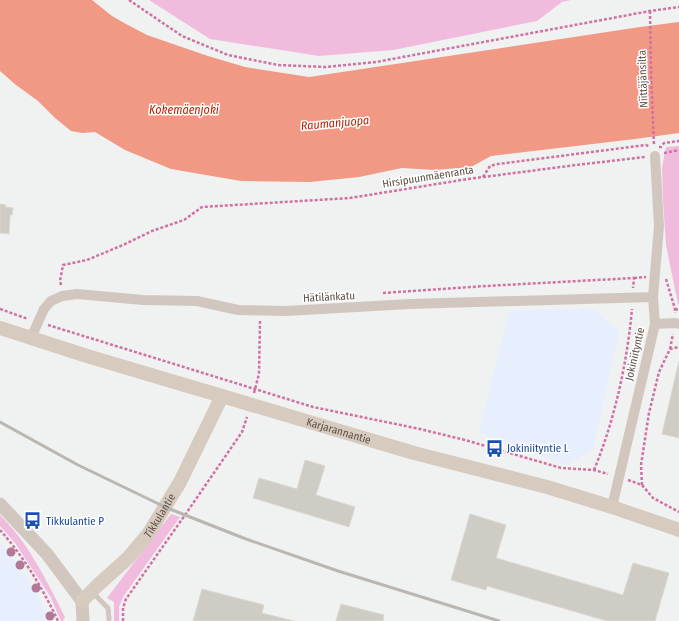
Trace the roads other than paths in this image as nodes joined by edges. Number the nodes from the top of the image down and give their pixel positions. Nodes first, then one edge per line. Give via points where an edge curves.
1 (655, 152) road end
2 (653, 297) junction
3 (655, 324) junction
4 (679, 324) edge
5 (0, 328) edge
6 (31, 338) junction
7 (222, 396) junction
8 (0, 504) edge
9 (612, 507) junction
10 (679, 530) edge
11 (87, 596) junction
12 (109, 619) dead end
13 (83, 621) edge

1 - 2 street, Jokiniityntie via 659,226
2 - 3 street, Jokiniityntie
2 - 6 street, Hätilänkatu via 410,304 286,311 238,310 198,301 143,300 77,294 51,301 44,309
3 - 4 street
3 - 9 street, Jokiniityntie
5 - 6 main road, Karjarannantie
6 - 7 main road, Karjarannantie
7 - 9 main road, Karjarannantie
7 - 11 main road, Tikkulantie via 180,482 149,533 128,558
8 - 11 street
9 - 10 main road, Karjarannantie
11 - 12 lane via 108,608
11 - 13 street

